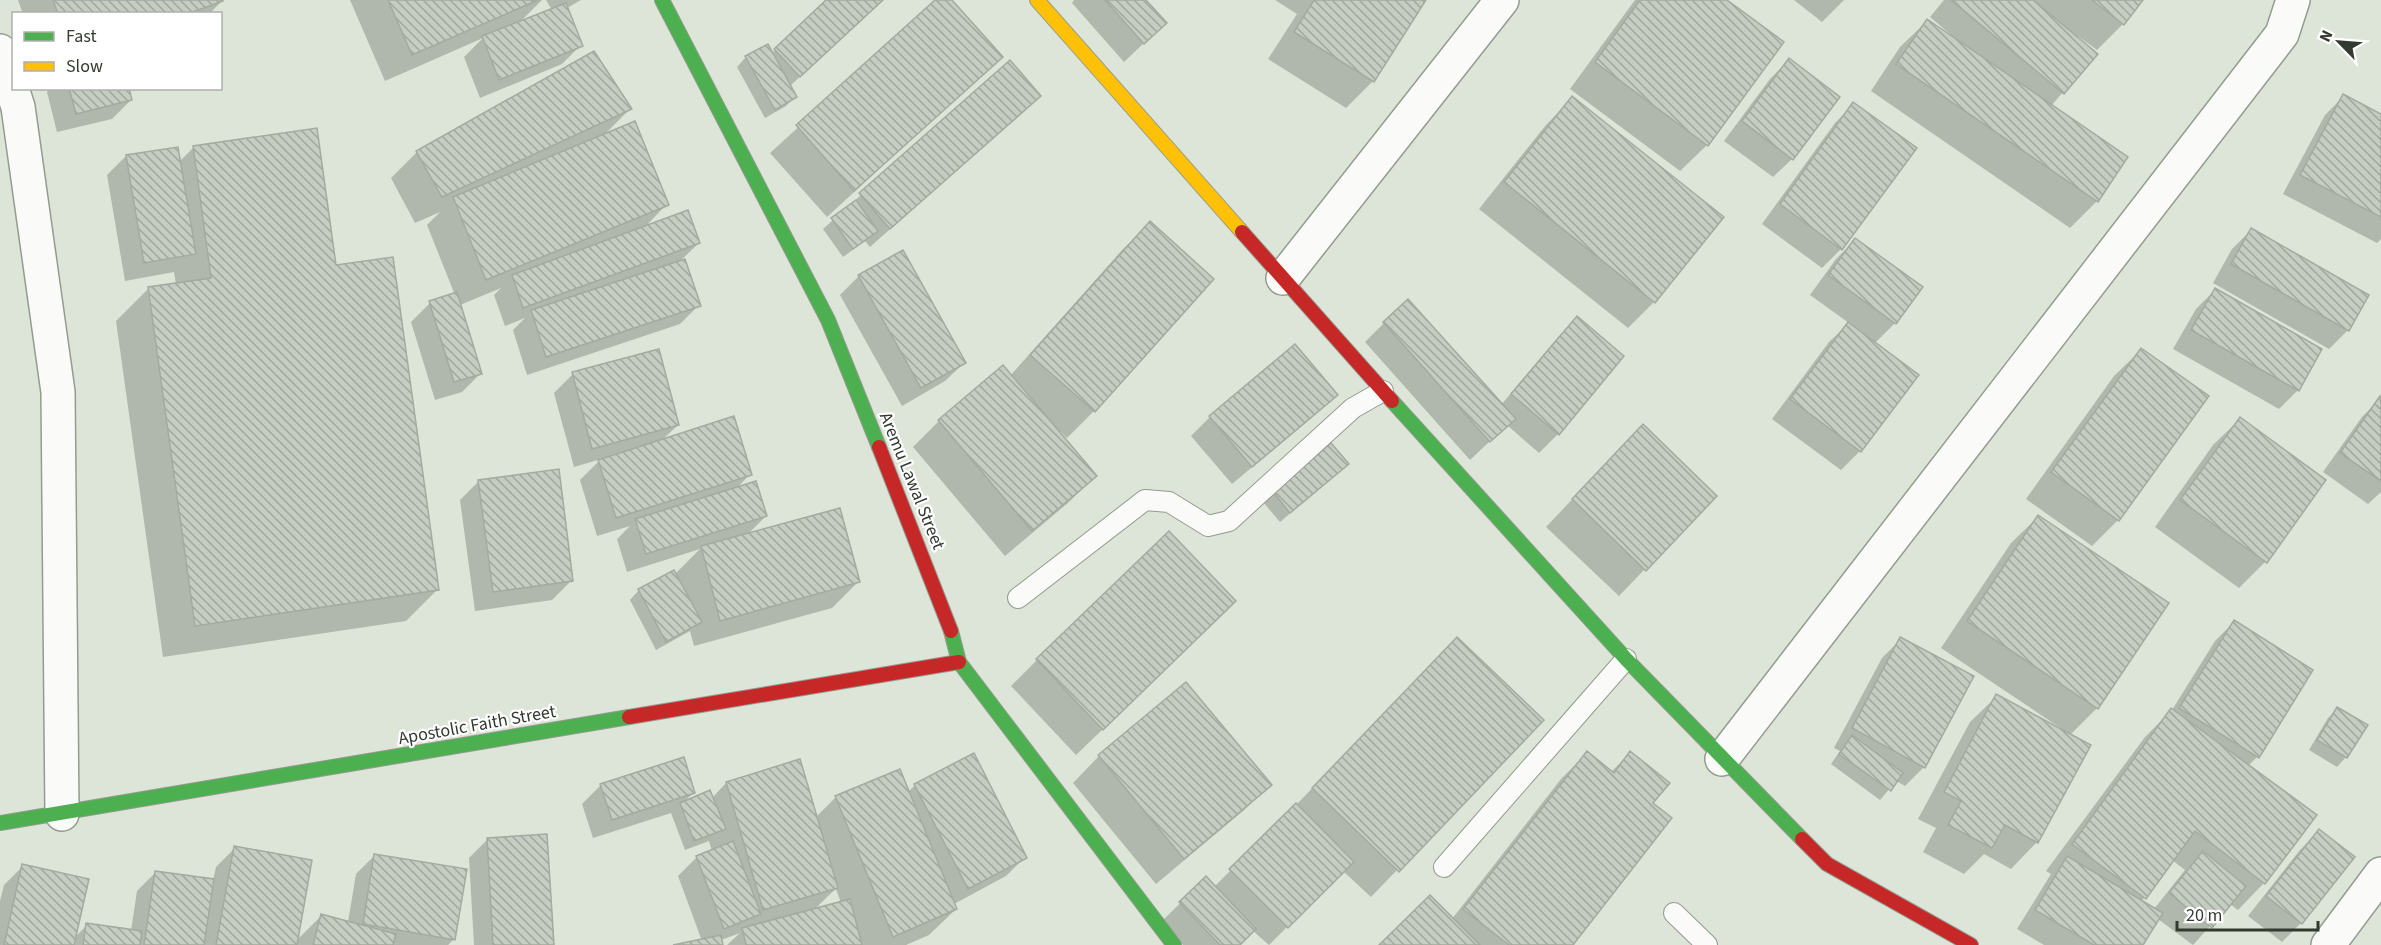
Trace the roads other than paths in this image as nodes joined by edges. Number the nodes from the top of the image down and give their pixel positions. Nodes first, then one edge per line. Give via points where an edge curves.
1 (662, 0) edge
2 (1037, 0) edge
3 (1502, 0) edge
4 (2293, 0) edge
5 (0, 51) edge
6 (12, 88) edge
7 (13, 90) edge
8 (1282, 278) junction
9 (1383, 391) junction
10 (1018, 598) dead end
11 (1626, 659) junction
12 (959, 662) junction
13 (1722, 759) junction
14 (62, 814) junction
15 (0, 823) edge
16 (1444, 867) dead end
17 (2381, 874) edge
18 (1674, 913) dead end
19 (1174, 945) edge
20 (1707, 945) edge
21 (1971, 945) edge
22 (2328, 945) edge

1 - 12 street, Aremu Lawal Street via 828,320 948,621
2 - 8 street
3 - 8 street
4 - 13 street via 2282,34
5 - 6 street
7 - 14 street via 58,392
8 - 9 street
9 - 10 lane via 1353,408 1229,521 1208,526 1169,501 1145,500
9 - 11 street
11 - 13 street
11 - 16 lane
12 - 14 street, Apostolic Faith Street
12 - 19 street, Aremu Lawal Street
13 - 21 street via 1827,864
14 - 15 street, Apostolic Faith Street
17 - 22 street
18 - 20 lane

